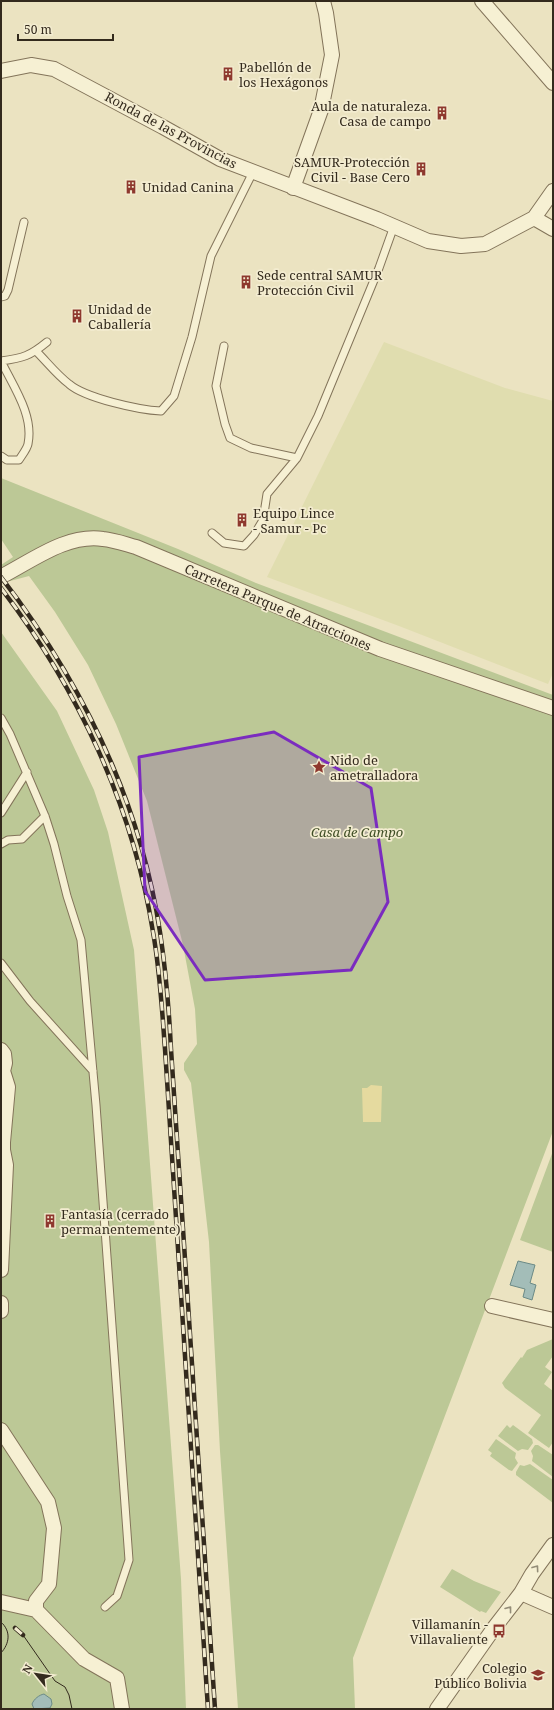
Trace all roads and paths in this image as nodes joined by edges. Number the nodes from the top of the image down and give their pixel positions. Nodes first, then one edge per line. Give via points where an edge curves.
1 (323, 1) edge
2 (482, 1) edge
3 (1, 71) edge
4 (553, 83) edge
5 (253, 172) junction
6 (293, 188) junction
7 (553, 191) edge
8 (534, 218) junction
9 (24, 222) dead end
10 (394, 226) junction
11 (553, 229) edge
12 (1, 297) edge
13 (47, 342) dead end
14 (224, 346) dead end
15 (36, 351) junction
16 (1, 361) edge
17 (1, 456) edge
18 (297, 458) junction
19 (212, 533) dead end
20 (6, 574) dead end
21 (553, 708) edge
22 (1, 718) edge
23 (27, 772) junction
24 (1, 813) edge
25 (45, 816) junction
26 (1, 844) edge
27 (1, 963) edge
28 (1, 1050) edge
29 (93, 1071) junction
30 (1, 1270) edge
31 (1, 1303) edge
32 (492, 1306) dead end
33 (1, 1311) edge
34 (553, 1320) edge
35 (1, 1430) edge
36 (553, 1545) edge
37 (521, 1593) junction
38 (1, 1602) edge
39 (553, 1606) edge
40 (105, 1607) dead end
41 (36, 1610) junction
42 (122, 1709) edge
43 (437, 1709) edge

1 - 6 street via 332,55 321,110
2 - 4 street
3 - 5 street, Ronda de las Provincias via 31,65 54,69 220,159
5 - 6 street, Ronda de las Provincias
5 - 15 lane via 211,256 192,337 174,396 161,411 145,410 84,393 69,385
6 - 10 street, Ronda de las Provincias
7 - 8 street, Ronda de las Provincias
8 - 10 street, Ronda de las Provincias via 485,244 467,246 428,241
8 - 11 street
9 - 12 lane via 8,290
10 - 18 lane via 321,409
13 - 15 lane
14 - 18 lane via 216,386 230,438 251,448
15 - 16 lane via 24,357
16 - 17 lane via 25,411 30,431 28,445 19,460 7,460
18 - 19 lane via 267,494 263,520 244,546 224,543
20 - 21 street, Carretera Parque de Atracciones via 60,545 76,540 92,538 116,541 380,649
22 - 23 lane
23 - 24 lane
23 - 25 lane
25 - 26 lane via 22,839 8,840
25 - 29 lane via 81,940
27 - 29 lane via 30,1001
28 - 30 street via 4,1054 3,1071 8,1087 3,1146 6,1165
29 - 40 lane via 129,1560 117,1596
31 - 33 street
32 - 34 street
35 - 41 street via 48,1502 54,1528 49,1584 36,1601
37 -> 36 street
37 - 39 street
43 -> 37 street
38 - 41 street
41 - 42 street via 84,1659 117,1678

